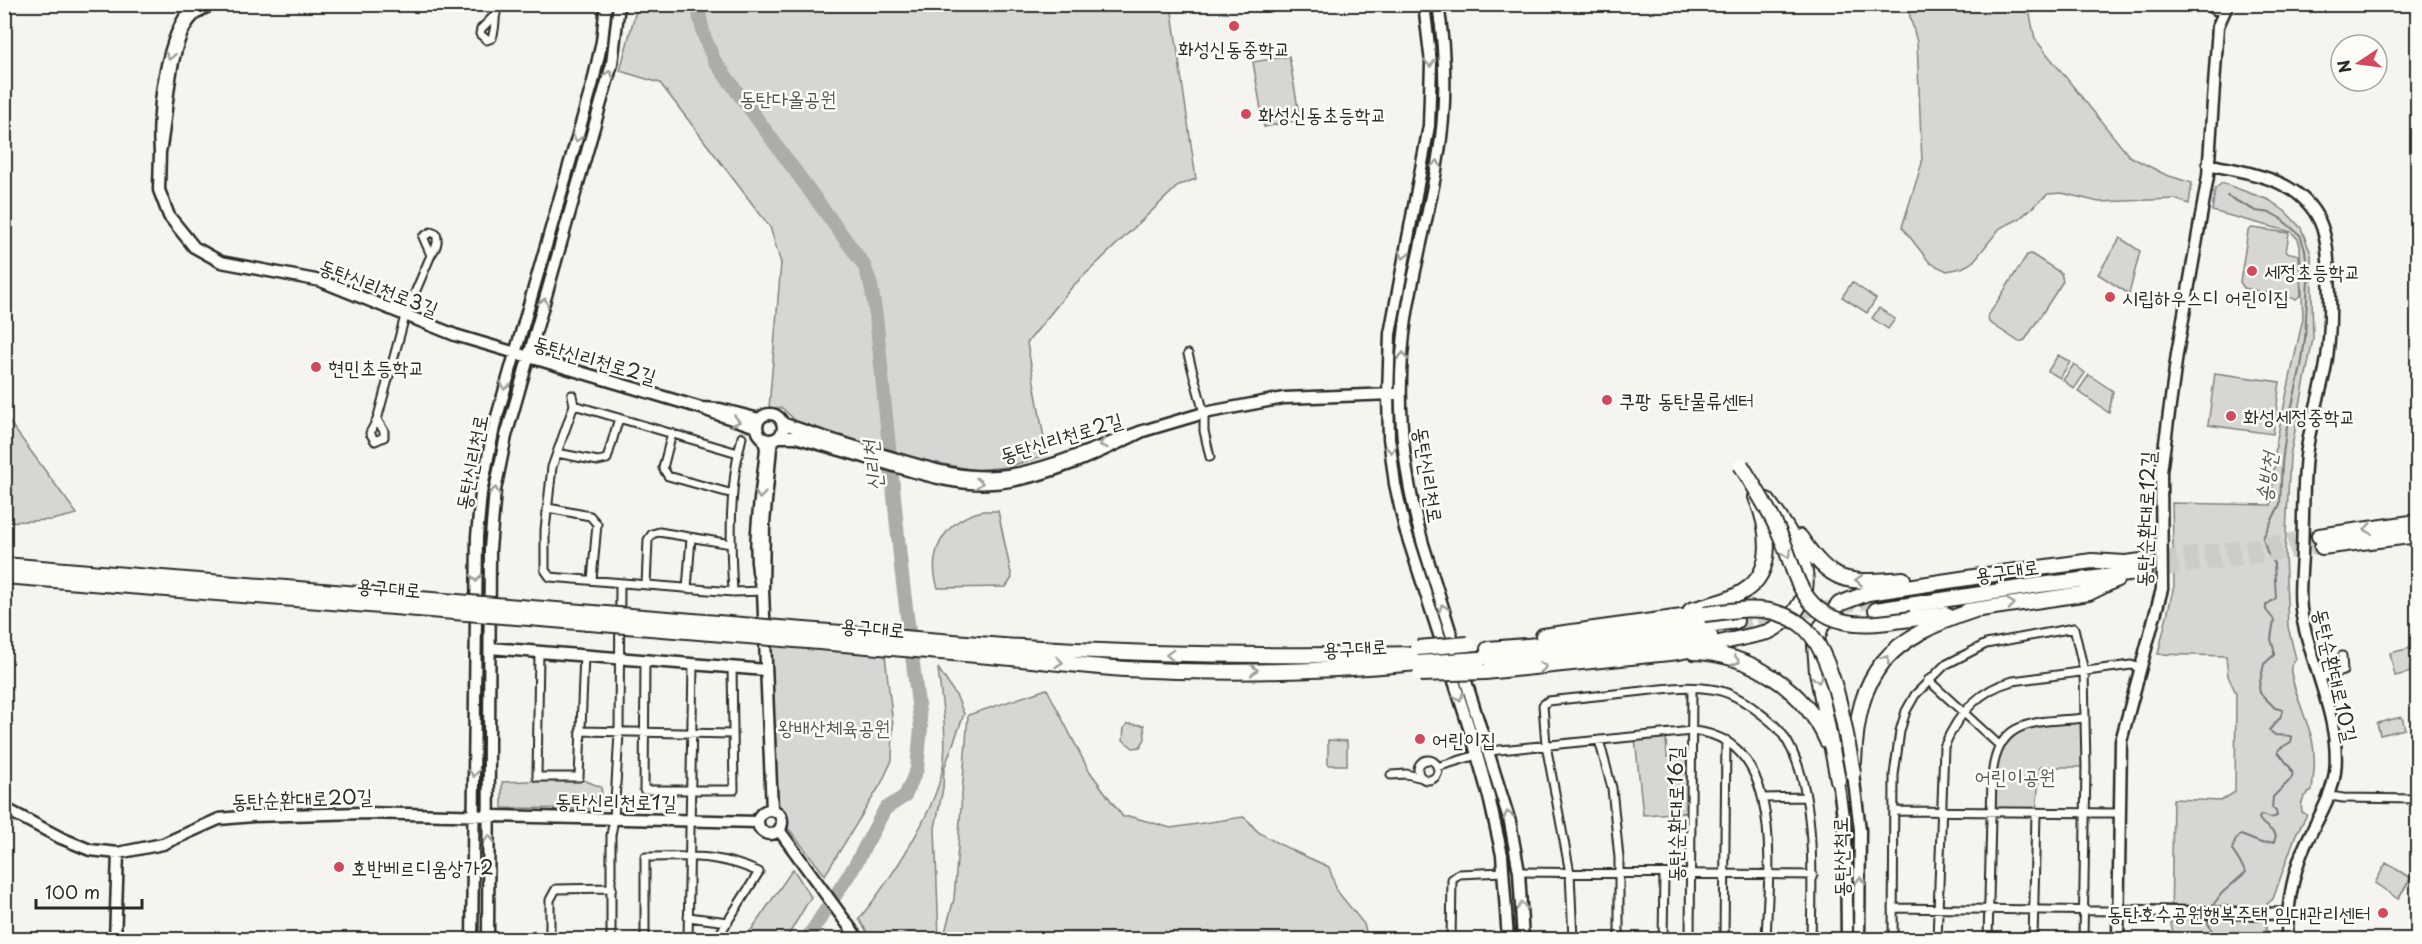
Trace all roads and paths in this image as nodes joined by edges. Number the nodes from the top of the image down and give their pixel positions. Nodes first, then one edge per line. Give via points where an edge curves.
1 (194, 4) edge
2 (213, 4) edge
3 (496, 4) edge
4 (606, 4) edge
5 (619, 4) edge
6 (1424, 4) edge
7 (1438, 4) edge
8 (2205, 4) edge
9 (2228, 5) edge
10 (496, 14) dead end
11 (2218, 26) junction
12 (160, 152) junction
13 (2208, 164) junction
14 (431, 255) dead end
15 (405, 316) junction
16 (514, 354) junction
17 (1188, 354) dead end
18 (528, 358) junction
19 (1401, 394) junction
20 (572, 395) dead end
21 (1388, 395) junction
22 (573, 405) junction
23 (701, 408) junction
24 (1204, 413) junction
25 (763, 416) junction
26 (620, 418) junction
27 (377, 420) dead end
28 (782, 423) junction
29 (672, 434) junction
30 (760, 434) junction
31 (742, 437) dead end
32 (776, 438) junction
33 (814, 439) junction
34 (557, 453) junction
35 (738, 453) junction
36 (1210, 457) dead end
37 (1741, 465) junction
38 (733, 494) junction
39 (548, 508) junction
40 (2418, 522) edge
41 (2418, 535) edge
42 (691, 538) junction
43 (731, 544) junction
44 (4, 565) edge
45 (2143, 566) tunnel mouth
46 (2125, 569) junction
47 (2001, 573) junction
48 (4, 576) edge
49 (592, 580) junction
50 (620, 583) junction
51 (646, 585) junction
52 (687, 589) junction
53 (763, 591) junction
54 (733, 592) junction
55 (407, 603) junction
56 (1875, 605) tunnel mouth
57 (1975, 610) junction
58 (1657, 621) junction
59 (1737, 626) tunnel mouth
60 (490, 648) junction
61 (539, 652) junction
62 (1679, 652) junction
63 (584, 655) junction
64 (1480, 656) junction
65 (2342, 656) dead end
66 (618, 658) junction
67 (645, 660) junction
68 (1418, 660) junction
69 (1377, 661) junction
70 (693, 664) junction
71 (732, 667) junction
72 (2140, 668) junction
73 (766, 670) junction
74 (2084, 671) junction
75 (2319, 678) junction
76 (1928, 680) junction
77 (1692, 688) junction
78 (1963, 712) junction
79 (2085, 718) junction
80 (580, 731) junction
81 (1692, 731) junction
82 (644, 732) junction
83 (619, 733) junction
84 (692, 733) junction
85 (733, 734) junction
86 (1599, 740) junction
87 (1726, 740) junction
88 (1546, 745) junction
89 (1999, 746) junction
90 (1489, 751) junction
91 (1477, 755) junction
92 (1419, 767) junction
93 (1437, 767) junction
94 (1853, 773) junction
95 (1406, 774) junction
96 (1391, 775) dead end
97 (1423, 778) junction
98 (1838, 780) junction
99 (691, 790) junction
100 (2331, 796) junction
101 (1805, 797) junction
102 (1763, 798) junction
103 (2418, 799) edge
104 (4, 808) edge
105 (772, 810) junction
106 (1895, 811) junction
107 (1941, 811) junction
108 (1991, 812) junction
109 (2036, 813) junction
110 (2085, 813) junction
111 (2119, 813) junction
112 (473, 816) junction
113 (489, 816) junction
114 (614, 819) junction
115 (690, 819) junction
116 (758, 822) junction
117 (779, 830) junction
118 (118, 853) junction
119 (689, 857) junction
120 (1504, 872) junction
121 (1519, 872) junction
122 (1570, 873) junction
123 (1619, 873) junction
124 (1664, 874) junction
125 (1691, 874) junction
126 (1724, 874) junction
127 (1768, 875) junction
128 (1813, 875) junction
129 (612, 888) junction
130 (1893, 908) junction
131 (1938, 909) junction
132 (1989, 910) junction
133 (2034, 910) junction
134 (2084, 911) junction
135 (2118, 911) junction
136 (2287, 914) junction
137 (688, 917) junction
138 (728, 922) junction
139 (115, 939) edge
140 (472, 939) edge
141 (488, 939) edge
142 (550, 939) edge
143 (611, 939) edge
144 (645, 939) edge
145 (688, 939) edge
146 (716, 939) edge
147 (859, 939) edge
148 (1451, 939) edge
149 (1508, 939) edge
150 (1523, 939) edge
151 (1573, 939) edge
152 (1619, 939) edge
153 (1663, 939) edge
154 (1690, 939) edge
155 (1724, 939) edge
156 (1766, 939) edge
157 (1811, 939) edge
158 (1847, 939) edge
159 (1859, 939) edge
160 (1893, 939) edge
161 (1937, 939) edge
162 (1988, 939) edge
163 (2033, 939) edge
164 (2083, 939) edge
165 (2118, 939) edge
166 (2287, 939) edge

1 -> 12 street, 동탄신리천로3길 via 175,35 170,53 158,130
2 - 12 street, 동탄신리천로3길 via 194,15 180,37
3 - 10 street
4 -> 16 street, 동탄신리천로 via 593,82
18 -> 5 street, 동탄신리천로 via 612,64
6 -> 21 street, 동탄신리천로 via 1431,63 1429,126 1396,293
19 -> 7 street, 동탄신리천로 via 1406,319 1442,135 1444,62
8 - 9 street, 동탄순환대로12길 via 2216,9
8 - 11 street, 동탄순환대로12길
9 - 11 street, 동탄순환대로12길
11 - 13 street, 동탄순환대로12길
12 - 15 street, 동탄신리천로3길 via 159,190 169,216 184,237 207,255 239,267 321,281
13 - 72 street, 동탄순환대로12길 via 2161,472 2162,589
13 - 75 street, 동탄순환대로10길 via 2269,177 2290,188 2307,201 2325,235 2330,329 2306,454 2301,599 2303,622
14 - 15 street
15 - 16 street, 동탄신리천로3길
15 - 27 street
16 - 18 street, 동탄신리천로2길
16 -> 112 street, 동탄신리천로 via 490,443 479,510
17 - 24 street
18 - 23 street, 동탄신리천로2길
60 -> 18 street, 동탄신리천로 via 490,549 495,489
19 - 21 street, 동탄신리천로2길
90 -> 19 street, 동탄신리천로 via 1418,529 1404,454
20 - 22 street
21 - 24 street, 동탄신리천로2길 via 1284,398
21 -> 91 street, 동탄신리천로 via 1392,462 1405,529
22 - 26 street
22 - 34 street
23 - 25 street via 759,419
23 -> 30 street via 747,423
24 - 33 street, 동탄신리천로2길 via 1009,475 972,477 921,470
24 - 36 street
25 - 28 street via 775,415
25 - 30 street via 758,423
26 - 29 street
26 - 34 street via 607,459 598,461
28 - 32 street
28 - 33 street, 동탄신리천로2길
29 - 35 street
29 - 38 street via 663,468 668,476
30 - 32 street
30 -> 53 street via 766,448 758,546
31 - 35 street
32 - 33 street, 동탄신리천로2길
32 - 53 street via 771,447 765,503
34 - 39 street
35 - 38 street
47 -> 37 highway via 1876,581 1851,580 1830,573
37 -> 57 highway, bridge via 1781,536 1799,585 1820,611 1845,623 1860,624
37 - 58 highway via 1762,512 1767,534 1763,569 1747,590 1734,597
37 - 62 highway via 1796,542 1805,577 1804,592 1789,619 1768,632
38 - 43 street
39 - 49 street via 591,516 597,524
39 - 49 street via 544,570 550,577
40 -> 41 highway via 2320,541
42 - 43 street
42 - 51 street via 652,534 648,540
42 - 52 street
43 - 54 street
44 - 55 highway, 용구대로
45 - 46 highway, 용구대로
46 - 47 highway via 2092,561
46 - 56 highway, 용구대로
57 -> 46 highway via 2089,593
47 -> 98 highway via 1868,593 1839,604 1829,614 1817,636 1815,659
48 - 55 highway, 용구대로
49 - 50 street
50 - 51 street
50 - 66 street
51 - 52 street
52 - 54 street
53 - 54 street
53 - 73 street
55 - 69 highway, 용구대로, bridge via 1002,651
94 -> 57 highway via 1860,707 1885,659 1918,632
58 - 64 highway
58 - 94 highway, bridge via 1754,609 1784,615 1806,628 1826,663
59 - 64 highway, 용구대로 via 1603,650
60 - 61 street
60 - 113 street, 동탄신리천로
61 - 63 street
61 - 80 street via 537,777 579,777
64 -> 62 highway
62 -> 98 highway via 1700,652 1753,666 1796,695 1826,738
63 - 66 street
63 - 80 street
64 - 68 highway, bridge
64 - 68 highway, 용구대로
65 - 75 street via 2343,671
66 - 67 street
66 - 83 street
67 - 70 street
67 - 82 street
68 - 69 highway
68 - 69 highway, 용구대로
70 - 71 street
70 - 84 street
71 - 73 street
71 - 85 street
72 - 74 street via 2131,665
72 - 111 street, 동탄순환대로12길 via 2121,741
73 - 105 street
74 - 76 street via 2074,628 1986,644 1946,665
74 - 78 street via 1998,685
74 - 79 street
75 - 100 street, 동탄순환대로10길 via 2334,738
76 - 78 street
76 - 106 street via 1906,711 1900,731 1894,775
77 - 81 street, 동탄순환대로16길
77 - 88 street via 1548,701 1544,705
77 - 101 street via 1712,689 1735,697 1774,723 1798,763
78 - 89 street
78 - 107 street via 1944,747
79 - 89 street via 2020,727 2009,732
79 - 110 street
80 - 83 street
81 - 86 street
81 - 87 street
81 - 125 street, 동탄순환대로16길
82 - 83 street
82 - 84 street
82 - 99 street via 644,790
83 - 114 street
84 - 85 street
84 - 99 street
85 - 99 street via 734,790
86 - 88 street
86 - 123 street via 1612,788
87 - 102 street via 1753,769
87 - 126 street
88 - 90 street
88 - 122 street
89 - 108 street via 1994,759
90 - 91 street
121 -> 90 street, 동탄신리천로 via 1510,822
91 - 93 street
91 - 120 street, 동탄신리천로
92 - 93 street via 1428,760
92 - 95 street
92 - 97 street
93 - 97 street via 1433,779
159 -> 94 street, 동탄산척로 via 1860,830
95 - 96 street
95 - 97 street
98 - 158 street, 동탄산척로 via 1846,839
99 - 115 street
100 - 103 street
100 - 136 street, 동탄순환대로10길 via 2302,854
101 - 102 street
101 - 128 street
102 - 127 street
104 - 118 street, 동탄순환대로20길 via 90,850
105 - 116 street via 761,815
105 - 117 street via 782,820
106 - 107 street
106 - 130 street
107 - 108 street
107 - 131 street
108 - 109 street
108 - 132 street
109 - 110 street
109 - 133 street
110 - 111 street
110 - 134 street
111 - 135 street, 동탄순환대로12길
112 - 113 street, 동탄신리천로1길
112 - 118 street, 동탄순환대로20길 via 362,813 219,819 163,844
112 - 140 street, 동탄신리천로
113 - 114 street, 동탄신리천로1길
141 -> 113 street, 동탄신리천로
114 - 115 street, 동탄신리천로1길
114 - 129 street via 610,835
115 - 116 street, 동탄신리천로1길
115 - 119 street
116 - 117 street, 동탄신리천로1길 via 766,834
117 - 147 street
118 - 139 street
119 - 137 street
119 - 138 street via 713,857 759,872
119 - 144 street via 645,857
120 - 148 street via 1459,874 1452,879
120 - 149 street, 동탄신리천로
121 - 122 street
150 -> 121 street, 동탄신리천로
122 - 123 street
122 - 151 street
123 - 124 street
123 - 152 street
124 - 125 street
124 - 153 street
125 - 126 street
125 - 154 street, 동탄순환대로16길
126 - 127 street
126 - 155 street
127 - 128 street
127 - 156 street
128 - 157 street
129 - 142 street via 556,889 550,900
129 - 143 street
130 - 131 street
130 - 160 street
131 - 132 street
131 - 161 street
132 - 133 street
132 - 162 street
133 - 134 street
133 - 163 street
134 - 135 street
134 - 164 street
135 - 136 street
135 - 165 street, 동탄순환대로12길
136 - 166 street, 동탄순환대로10길
137 - 138 street
137 - 145 street
138 - 146 street

